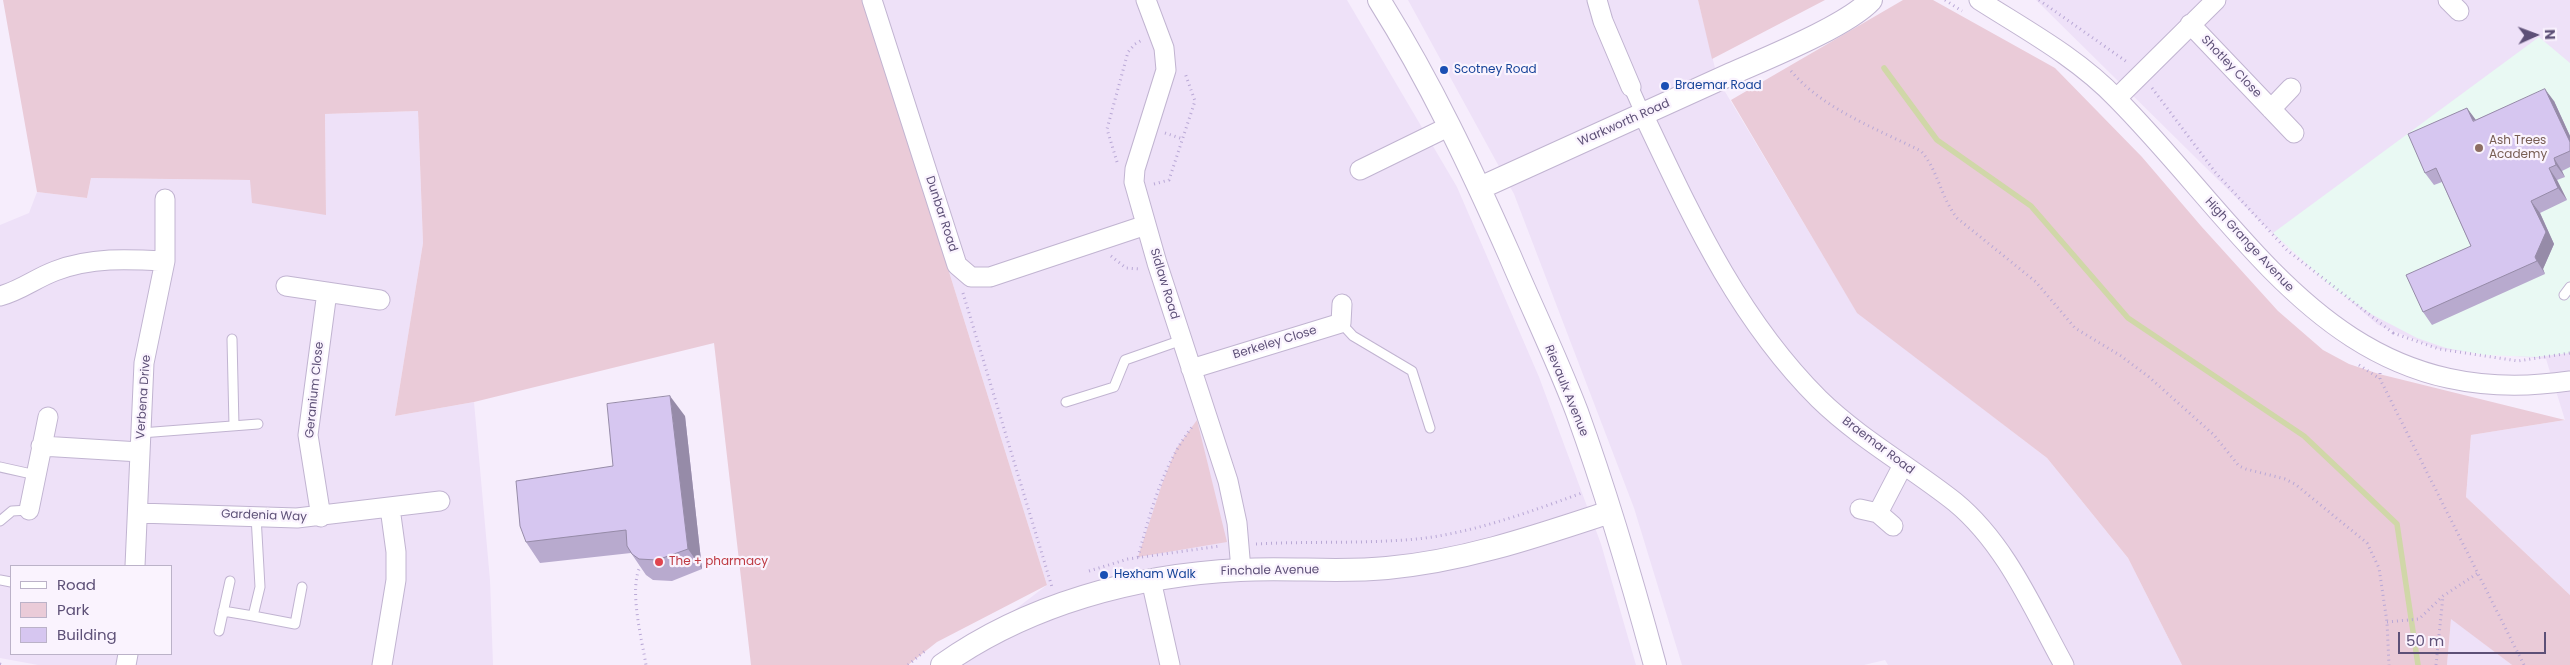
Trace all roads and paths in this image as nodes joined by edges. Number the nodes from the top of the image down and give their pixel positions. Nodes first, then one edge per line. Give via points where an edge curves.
1 (872, 0) edge
2 (1146, 0) edge
3 (1379, 0) edge
4 (1597, 0) edge
5 (1871, 0) edge
6 (1945, 0) edge
7 (2039, 0) edge
8 (2216, 0) edge
9 (1973, 7) edge
10 (2190, 24) junction
11 (1158, 33) junction
12 (1776, 54) junction
13 (1166, 59) junction
14 (2141, 73) junction
15 (1631, 87) joint
16 (2291, 88) dead end
17 (2116, 98) junction
18 (2271, 109) junction
19 (1643, 114) junction
20 (1450, 126) junction
21 (2294, 133) dead end
22 (1360, 170) dead end
23 (1136, 186) junction
24 (1480, 188) junction
25 (165, 200) dead end
26 (1146, 225) junction
27 (1101, 240) junction
28 (165, 260) junction
29 (1157, 263) junction
30 (971, 277) junction
31 (286, 286) dead end
32 (2570, 287) edge
33 (327, 292) junction
34 (2564, 294) dead end
35 (0, 296) edge
36 (380, 300) dead end
37 (1342, 314) joint
38 (2393, 334) junction
39 (232, 339) dead end
40 (1182, 340) junction
41 (2570, 353) edge
42 (2382, 356) junction
43 (2357, 364) dead end
44 (1191, 369) junction
45 (2380, 379) junction
46 (2570, 382) edge
47 (1066, 402) dead end
48 (48, 417) dead end
49 (1197, 420) dead end
50 (258, 424) dead end
51 (234, 426) junction
52 (1430, 428) dead end
53 (141, 432) junction
54 (41, 446) junction
55 (140, 452) junction
56 (1903, 465) junction
57 (0, 467) edge
58 (36, 475) junction
59 (440, 501) dead end
60 (390, 508) junction
61 (1860, 509) dead end
62 (29, 510) joint
63 (1610, 512) junction
64 (138, 513) junction
65 (1878, 513) junction
66 (256, 516) junction
67 (321, 517) junction
68 (0, 521) edge
69 (1893, 526) dead end
70 (1138, 557) dead end
71 (135, 565) edge
72 (641, 565) edge
73 (1241, 570) junction
74 (2478, 573) junction
75 (1151, 580) junction
76 (230, 581) dead end
77 (302, 587) dead end
78 (2443, 596) junction
79 (1058, 606) junction
80 (223, 611) junction
81 (253, 616) junction
82 (2387, 622) junction
83 (219, 631) dead end
84 (382, 665) edge
85 (646, 665) edge
86 (942, 665) edge
87 (1170, 665) edge
88 (1655, 665) edge
89 (2064, 665) edge
90 (2390, 665) edge
91 (2436, 665) edge
92 (2524, 665) edge

1 - 30 street, Dunbar Road via 957,265
2 - 11 street, Sidlaw Road
3 - 20 street, Rievaulx Avenue
4 - 15 street
5 - 12 street, Warkworth Road via 1834,25
6 - 9 path
7 - 14 path
8 - 10 street
9 - 17 street, High Grange Avenue via 2070,59
10 - 14 street
10 - 18 street, Shotley Close
11 - 13 street, Sidlaw Road
11 - 23 path via 1135,44 1128,52 1107,129 1121,174
12 - 19 street, Warkworth Road
12 - 82 path via 1803,86 1844,112 1921,151 1929,160 1948,208 1957,218 2036,282 2075,328 2149,377 2214,435 2239,466 2295,484 2367,543 2379,568
13 - 23 street, Sidlaw Road via 1166,70 1135,169
13 - 23 path via 1183,68 1195,101 1169,180
14 - 17 street
14 - 38 path via 2215,172 2287,250
15 - 19 street
16 - 18 street, Shotley Close
17 - 42 street, High Grange Avenue via 2284,284 2322,318
18 - 21 street, Shotley Close
19 - 24 street, Warkworth Road
19 - 56 street, Braemar Road via 1692,218 1734,293 1766,339 1820,400 1860,435
20 - 22 street
20 - 24 street, Rievaulx Avenue
23 - 26 street, Sidlaw Road
24 - 63 street, Rievaulx Avenue via 1577,412
25 - 28 street, Verbena Drive
26 - 27 street
26 - 29 street, Sidlaw Road
27 - 29 path via 1108,255 1126,268 1136,270
27 - 30 street via 990,277
28 - 35 street via 78,263
28 - 53 street, Verbena Drive via 144,363
29 - 40 street, Sidlaw Road
30 - 79 path via 963,292
31 - 33 street
32 - 34 lane
33 - 36 street
33 - 67 street, Geranium Close via 308,435
37 - 44 street, Berkeley Close
37 - 52 lane via 1353,336 1412,371
38 - 41 path via 2439,349 2518,361
38 - 42 path
39 - 51 lane
40 - 44 street, Sidlaw Road
40 - 47 lane via 1125,360 1114,388
42 - 45 path
42 - 46 street, High Grange Avenue via 2423,372 2478,384 2519,387
43 - 45 path
44 - 73 street, Sidlaw Road via 1228,481 1237,523
45 - 74 path
48 - 54 street
49 - 70 path via 1176,447 1146,526
50 - 51 lane
51 - 53 lane
53 - 55 street, Verbena Drive
54 - 55 street
54 - 58 street
55 - 64 street, Verbena Drive
56 - 65 street
56 - 89 street, Braemar Road via 1956,503 1986,534 2007,561
57 - 58 lane
58 - 62 street
59 - 60 street, Gardenia Way
60 - 67 street, Gardenia Way
60 - 84 street via 396,580
61 - 65 street
62 - 68 lane via 12,511
63 - 73 street, Finchale Avenue via 1512,544 1430,562 1342,571
63 - 88 street, Rievaulx Avenue
64 - 66 street, Gardenia Way
64 - 71 street, Verbena Drive
65 - 69 street
66 - 67 street, Gardenia Way
66 - 81 lane via 260,587
72 - 85 path via 636,583 638,621
73 - 75 street, Finchale Avenue
74 - 78 path
74 - 92 path
75 - 79 street, Finchale Avenue via 1110,588
75 - 87 street
76 - 80 lane
77 - 81 lane via 295,624
78 - 82 path via 2419,619
78 - 91 path
79 - 86 street, Finchale Avenue via 966,648
80 - 81 lane
80 - 83 lane
82 - 90 path

